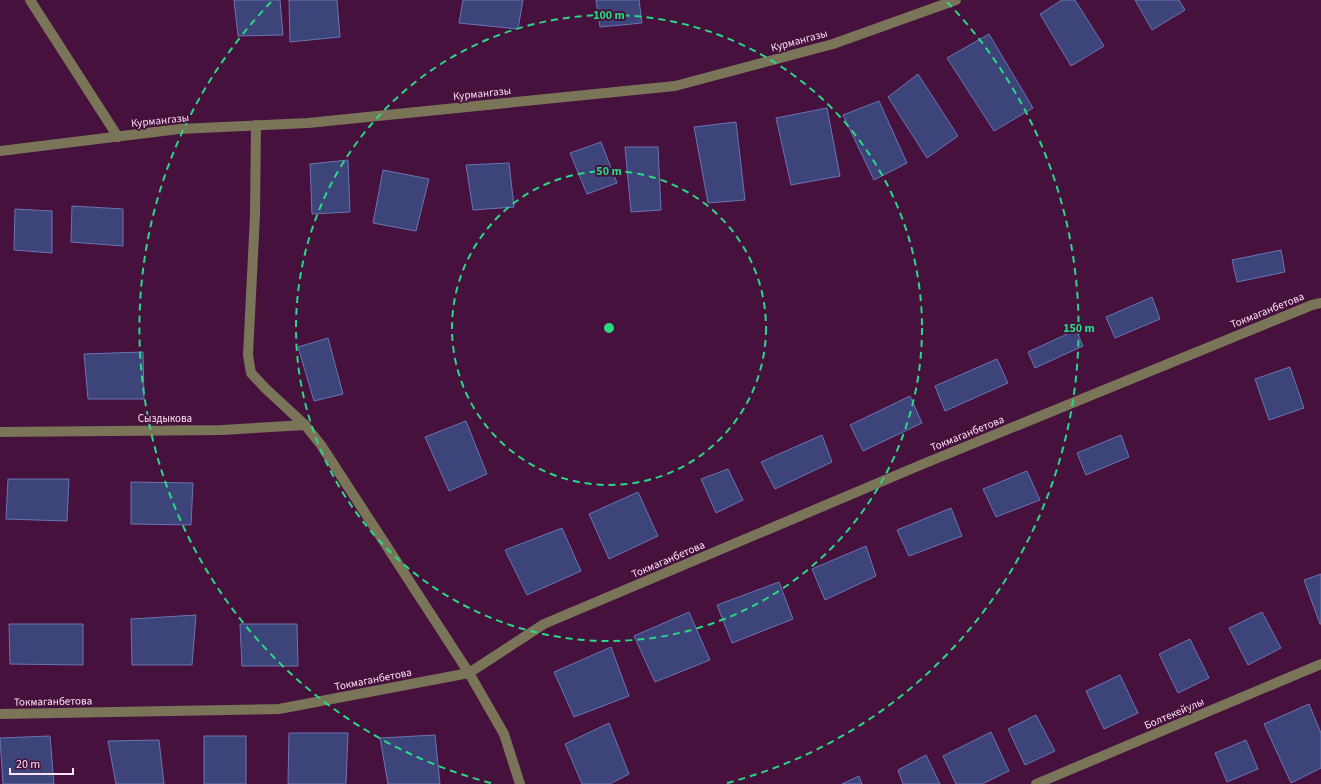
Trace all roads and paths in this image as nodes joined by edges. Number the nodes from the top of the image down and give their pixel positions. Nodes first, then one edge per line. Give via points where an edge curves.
1 (30, 0) edge
2 (956, 0) edge
3 (256, 125) junction
4 (118, 137) junction
5 (0, 151) edge
6 (1321, 303) edge
7 (305, 425) junction
8 (0, 432) edge
9 (1321, 664) edge
10 (469, 673) junction
11 (0, 714) edge
12 (520, 784) edge
13 (1036, 784) edge

1 - 4 street
2 - 3 street, Курмангазы via 833,44 675,86 308,123
3 - 4 street, Курмангазы via 179,129
3 - 7 street via 255,215 248,355 251,372
4 - 5 street, Курмангазы
6 - 10 street, Токмаганбетова via 922,464 544,624
7 - 8 street, Сыздыкова via 222,430
7 - 10 street via 321,445
9 - 13 street, Болтекейулы
10 - 11 street, Токмаганбетова via 279,709
10 - 12 street via 504,734

